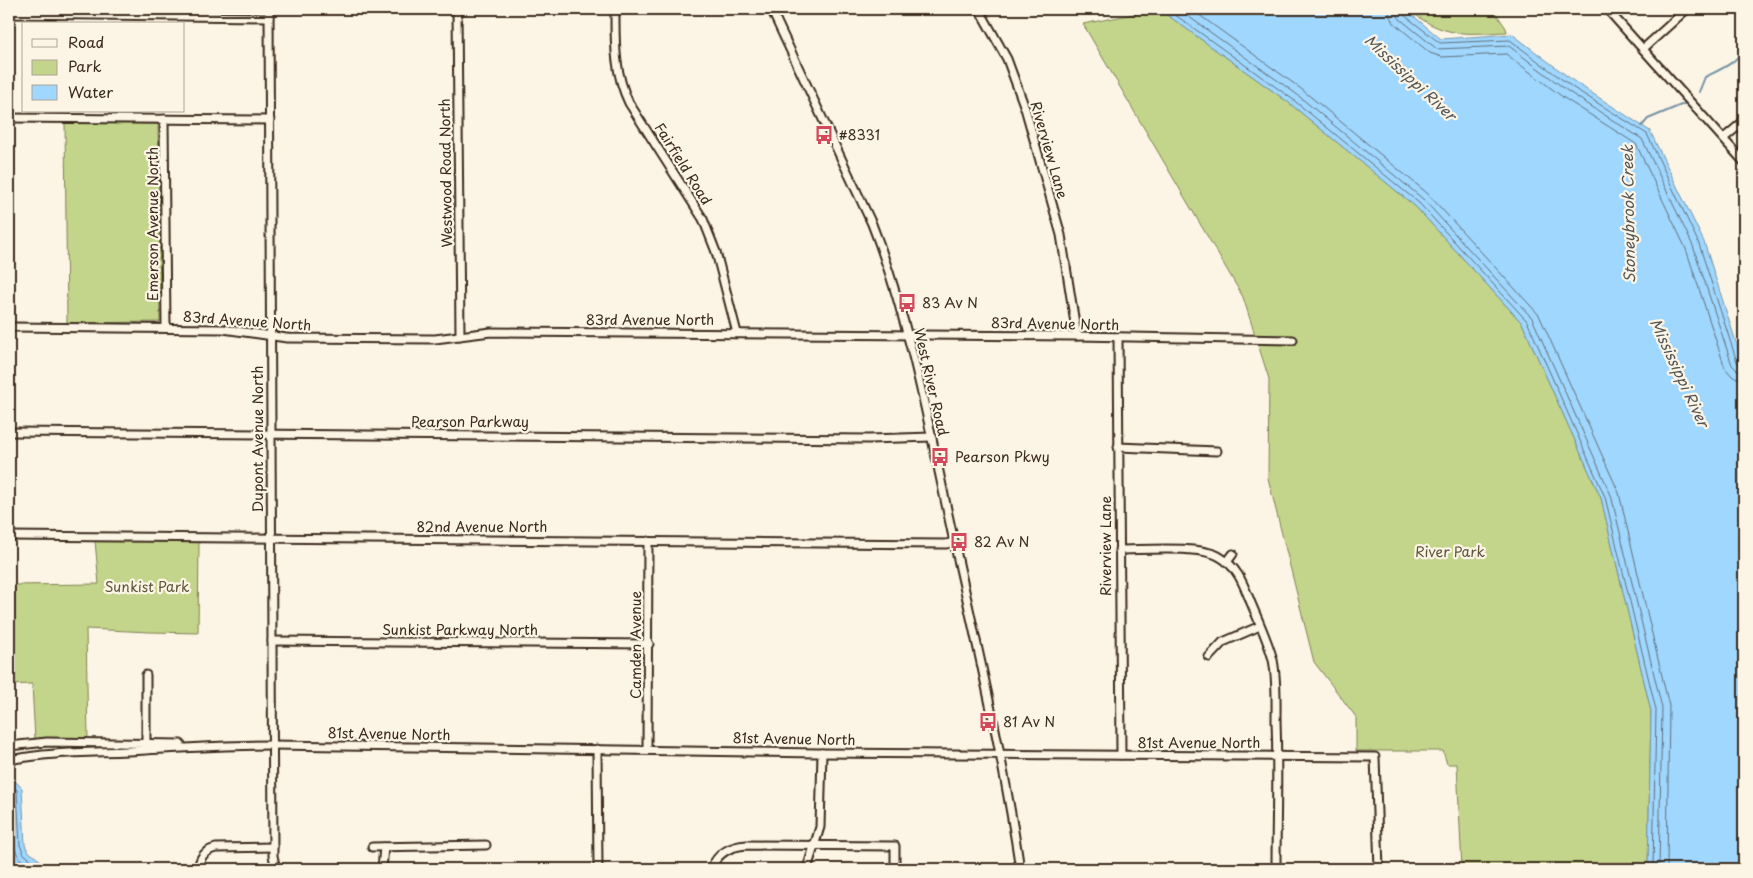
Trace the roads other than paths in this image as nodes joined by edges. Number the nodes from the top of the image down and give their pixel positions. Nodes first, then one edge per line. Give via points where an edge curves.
1 (457, 9) edge
2 (615, 9) edge
3 (771, 9) edge
4 (979, 9) edge
5 (1607, 9) edge
6 (1687, 9) edge
7 (269, 13) edge
8 (9, 14) edge
9 (1643, 50) junction
10 (9, 118) edge
11 (164, 119) junction
12 (270, 120) junction
13 (1744, 121) edge
14 (1724, 138) junction
15 (1744, 162) edge
16 (9, 327) edge
17 (166, 328) junction
18 (737, 333) junction
19 (907, 335) junction
20 (271, 336) junction
21 (460, 336) junction
22 (1077, 336) junction
23 (1118, 338) junction
24 (1293, 340) dead end
25 (9, 432) edge
26 (271, 434) junction
27 (932, 437) junction
28 (1118, 447) junction
29 (1217, 451) dead end
30 (9, 536) edge
31 (271, 538) junction
32 (648, 541) junction
33 (954, 542) junction
34 (1119, 550) junction
35 (1233, 554) dead end
36 (1227, 562) junction
37 (1260, 626) junction
38 (272, 641) junction
39 (649, 644) junction
40 (1209, 657) dead end
41 (146, 675) dead end
42 (146, 742) junction
43 (272, 745) junction
44 (9, 746) edge
45 (214, 746) junction
46 (597, 749) junction
47 (146, 750) junction
48 (647, 750) junction
49 (822, 753) junction
50 (1001, 754) junction
51 (1121, 755) junction
52 (1277, 756) junction
53 (9, 760) edge
54 (486, 845) dead end
55 (814, 846) junction
56 (273, 847) junction
57 (372, 847) dead end
58 (384, 847) junction
59 (198, 869) edge
60 (276, 869) edge
61 (382, 869) edge
62 (598, 869) edge
63 (711, 869) edge
64 (807, 869) edge
65 (895, 869) edge
66 (1020, 869) edge
67 (1276, 869) edge
68 (1378, 869) edge

1 - 21 street, Westwood Road North
2 - 18 street, Fairfield Road via 615,55 622,89 702,219 716,252
3 - 19 street, West River Road via 872,224
4 - 22 street, Riverview Lane via 1007,59 1024,108 1061,235
5 - 9 street
6 - 9 street
7 - 8 street
7 - 12 street, Dupont Avenue North
9 - 14 street
10 - 11 street
11 - 12 street
11 - 17 street, Emerson Avenue North
12 - 20 street, Dupont Avenue North
13 - 14 street
14 - 15 street
16 - 17 street, 83rd Avenue North
17 - 20 street, 83rd Avenue North
18 - 19 street, 83rd Avenue North
18 - 21 street, 83rd Avenue North via 491,332
19 - 22 street, 83rd Avenue North
19 - 27 street, West River Road
20 - 21 street, 83rd Avenue North via 435,339
20 - 26 street, Dupont Avenue North
22 - 23 street, 83rd Avenue North
23 - 24 street, 83rd Avenue North
23 - 28 street, Riverview Lane
25 - 26 street, Pearson Parkway
26 - 27 street, Pearson Parkway
26 - 31 street, Dupont Avenue North
27 - 33 street, West River Road
28 - 29 street
28 - 34 street, Riverview Lane
30 - 31 street, 82nd Avenue North
31 - 32 street, 82nd Avenue North
31 - 38 street, Dupont Avenue North
32 - 33 street, 82nd Avenue North
32 - 39 street, Camden Avenue
33 - 50 street, West River Road
34 - 36 street via 1194,550 1219,556
34 - 51 street, Riverview Lane
35 - 36 street
36 - 37 street via 1243,583
37 - 40 street via 1223,642
37 - 52 street via 1275,676
38 - 39 street, Sunkist Parkway North
38 - 43 street, Dupont Avenue North
39 - 48 street, Camden Avenue
41 - 42 street
42 - 44 street, 81st Avenue North via 47,742
42 - 45 street, 81st Avenue North
42 - 47 street
43 - 45 street, 81st Avenue North
43 - 46 street, 81st Avenue North
43 - 56 street, Dupont Avenue North
45 - 47 street, 81st Avenue North
46 - 48 street, 81st Avenue North
46 - 62 street
47 - 53 street, 81st Avenue North via 54,754
48 - 49 street, 81st Avenue North
49 - 50 street, 81st Avenue North
49 - 55 street via 820,827
50 - 51 street, 81st Avenue North
50 - 66 street, West River Road
51 - 52 street, 81st Avenue North
52 - 67 street
52 - 68 street, 81st Avenue North via 1375,757
54 - 58 street
55 - 63 street via 737,846 720,856
55 - 64 street
55 - 65 street via 896,846
56 - 59 street via 209,850 200,860
56 - 60 street, Dupont Avenue North
57 - 58 street
58 - 61 street

